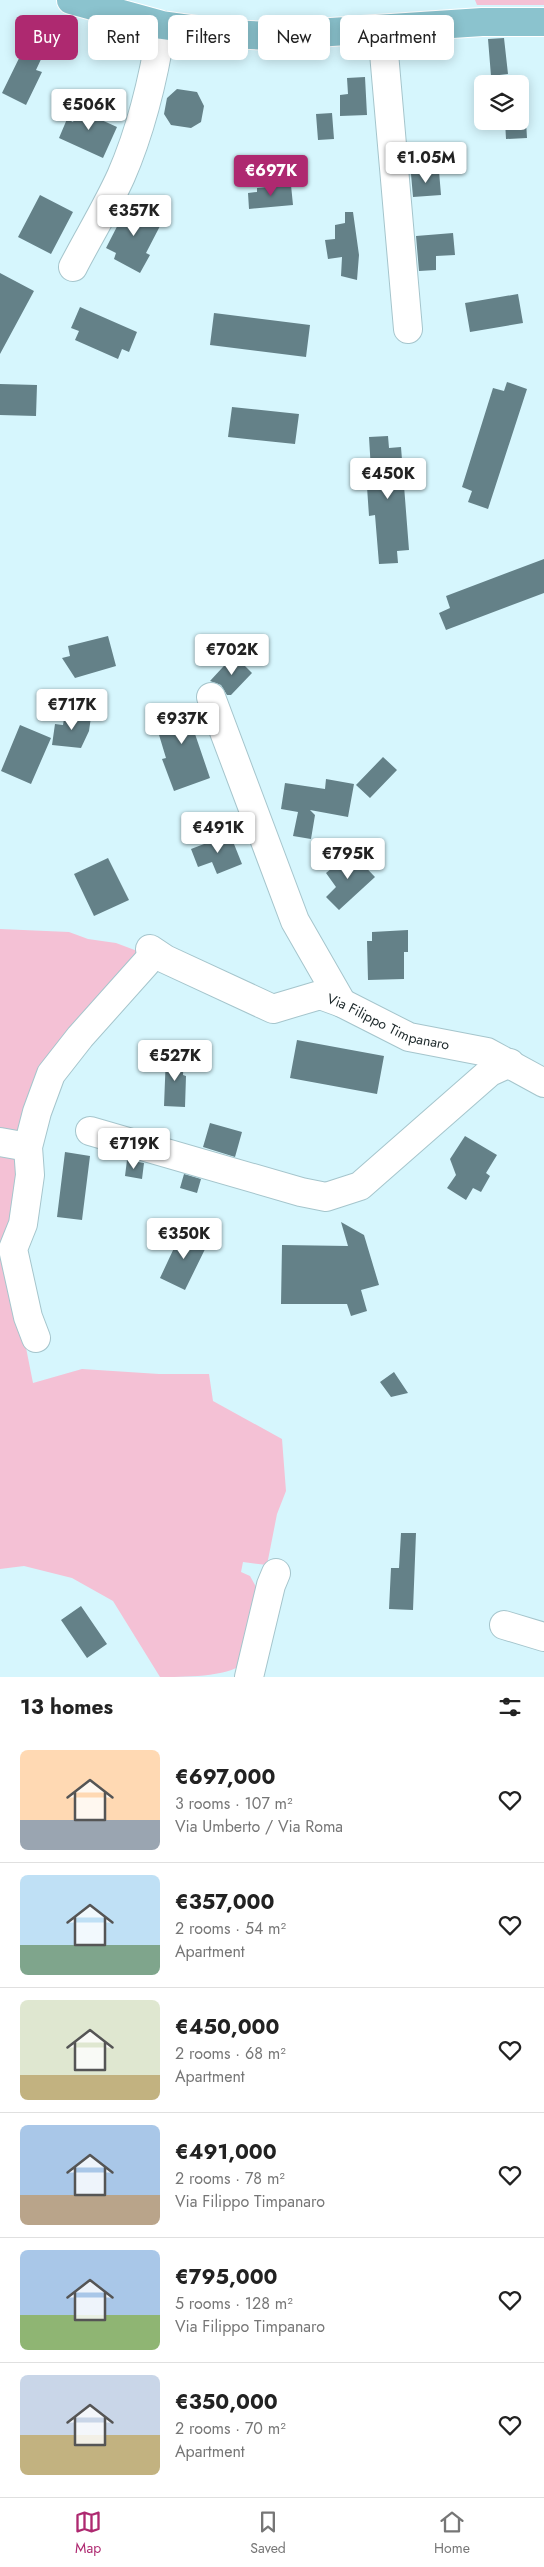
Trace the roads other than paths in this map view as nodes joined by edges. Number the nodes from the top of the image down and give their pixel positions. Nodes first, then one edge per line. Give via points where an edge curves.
1 (71, 0) edge
2 (535, 22) edge
3 (454, 24) edge
4 (162, 25) junction
5 (340, 32) edge
6 (385, 60) edge
7 (73, 266) dead end
8 (408, 328) dead end
9 (211, 697) dead end
10 (342, 1002) junction
11 (510, 1063) junction
12 (544, 1083) edge
13 (90, 1131) dead end
14 (0, 1142) edge
15 (28, 1147) junction
16 (36, 1338) dead end
17 (276, 1573) dead end
18 (504, 1625) dead end
19 (544, 1637) edge
20 (249, 1677) edge

1 - 4 main road
2 - 3 main road
4 - 5 main road via 271,36
4 - 7 street via 155,69 134,143
6 - 8 street
9 - 10 street via 295,922
10 - 11 street, Via Filippo Timpanaro via 409,1037 487,1052
10 - 15 street, Via Filippo Timpanaro via 320,995 273,1009 153,951 50,1074
11 - 12 street, Via Filippo Timpanaro
11 - 13 street via 490,1072 443,1110 360,1186 326,1197
14 - 15 street
15 - 16 street via 30,1176 23,1224 13,1249
17 - 20 street
18 - 19 street

